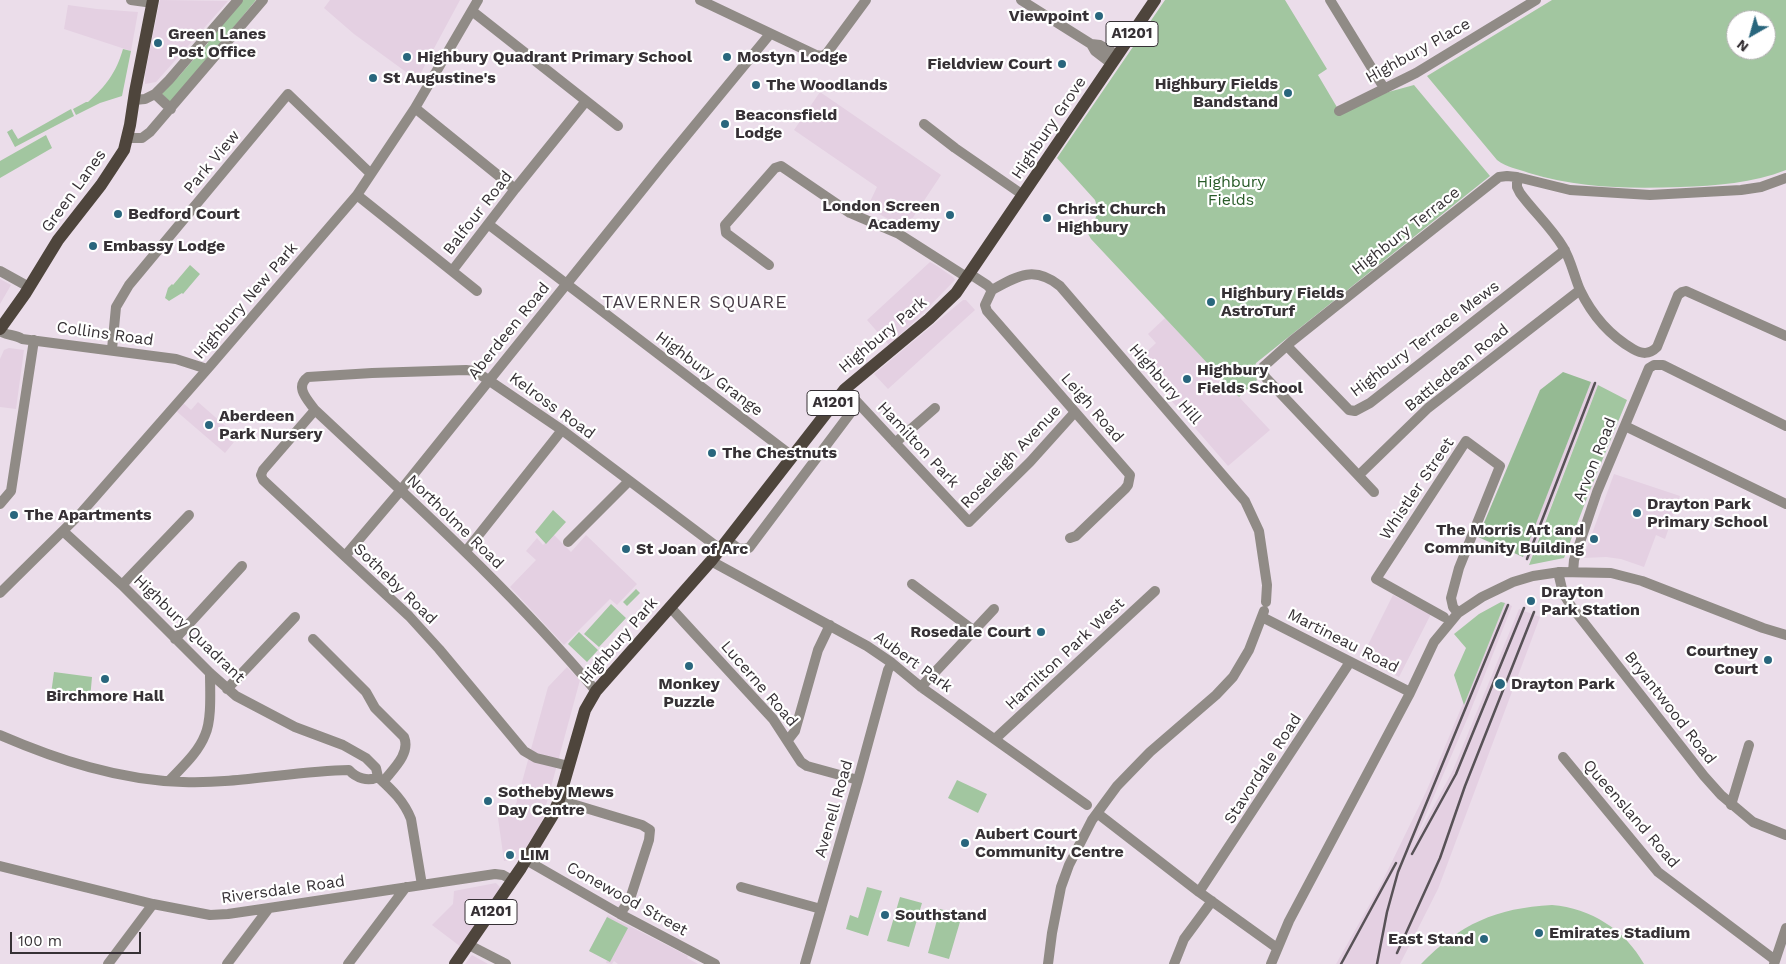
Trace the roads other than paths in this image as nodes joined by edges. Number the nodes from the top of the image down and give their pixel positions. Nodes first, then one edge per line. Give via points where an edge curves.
1 (131, 0) edge
2 (238, 0) edge
3 (263, 0) edge
4 (478, 0) edge
5 (700, 0) edge
6 (866, 0) edge
7 (1021, 0) edge
8 (1155, 0) edge
9 (1330, 0) edge
10 (1536, 0) edge
11 (153, 2) edge
12 (472, 11) junction
13 (770, 34) junction
14 (1115, 59) junction
15 (1384, 88) junction
16 (155, 94) junction
17 (134, 100) junction
18 (586, 101) junction
19 (414, 108) junction
20 (171, 109) junction
21 (1340, 111) dead end
22 (924, 124) dead end
23 (618, 126) dead end
24 (127, 138) junction
25 (371, 174) junction
26 (1517, 177) junction
27 (1786, 178) edge
28 (515, 188) junction
29 (357, 195) junction
30 (1023, 195) junction
31 (488, 224) junction
32 (1565, 250) junction
33 (769, 264) dead end
34 (0, 271) edge
35 (452, 271) junction
36 (969, 276) junction
37 (566, 284) junction
38 (29, 287) junction
39 (992, 290) junction
40 (1580, 290) junction
41 (477, 291) dead end
42 (0, 330) edge
43 (1786, 336) edge
44 (34, 340) junction
45 (1287, 346) junction
46 (112, 349) junction
47 (207, 370) junction
48 (308, 377) joint
49 (489, 379) junction
50 (845, 388) junction
51 (858, 403) junction
52 (935, 408) dead end
53 (315, 410) junction
54 (1075, 412) junction
55 (1625, 426) junction
56 (1786, 426) edge
57 (562, 430) junction
58 (895, 442) junction
59 (792, 456) junction
60 (1359, 475) junction
61 (629, 481) junction
62 (401, 490) junction
63 (1374, 492) dead end
64 (0, 504) edge
65 (1786, 504) edge
66 (189, 515) dead end
67 (970, 522) joint
68 (64, 532) junction
69 (1070, 538) dead end
70 (568, 542) dead end
71 (723, 545) junction
72 (466, 551) junction
73 (345, 556) junction
74 (711, 561) junction
75 (242, 566) dead end
76 (1558, 572) junction
77 (1573, 572) junction
78 (912, 584) dead end
79 (122, 585) junction
80 (1156, 591) dead end
81 (0, 593) edge
82 (670, 607) junction
83 (994, 609) dead end
84 (1264, 610) junction
85 (1458, 614) junction
86 (295, 617) dead end
87 (1444, 617) dead end
88 (830, 625) junction
89 (973, 630) junction
90 (1786, 635) edge
91 (175, 639) junction
92 (313, 639) dead end
93 (1350, 662) junction
94 (892, 663) junction
95 (210, 673) junction
96 (921, 687) junction
97 (227, 689) junction
98 (596, 691) junction
99 (1410, 692) junction
100 (0, 735) edge
101 (995, 739) junction
102 (788, 740) junction
103 (1749, 745) dead end
104 (360, 755) junction
105 (1563, 757) dead end
106 (569, 766) junction
107 (349, 770) junction
108 (380, 780) junction
109 (858, 780) junction
110 (169, 781) junction
111 (559, 800) junction
112 (1087, 805) dead end
113 (1731, 805) junction
114 (1097, 813) junction
115 (1786, 835) edge
116 (526, 860) junction
117 (0, 866) edge
118 (512, 880) junction
119 (422, 885) junction
120 (406, 887) junction
121 (740, 887) dead end
122 (1199, 892) junction
123 (1212, 901) junction
124 (153, 904) junction
125 (269, 908) junction
126 (821, 910) junction
127 (620, 914) junction
128 (1786, 928) edge
129 (469, 945) junction
130 (1277, 948) junction
131 (1775, 962) edge
132 (108, 964) edge
133 (228, 964) edge
134 (348, 964) edge
135 (455, 964) edge
136 (506, 964) edge
137 (715, 964) edge
138 (805, 964) edge
139 (1048, 964) edge
140 (1174, 964) edge
141 (1271, 964) edge

1 - 11 street
2 - 16 street
3 - 20 street
4 - 12 street, Highbury New Park
5 - 13 street
6 - 13 street via 822,56
7 - 14 street via 1091,44 1095,51
8 - 14 main road, Highbury Grove / A1201
9 - 15 street
10 - 15 street, Highbury Place via 1416,73
11 - 17 main road, Green Lanes
12 - 18 street
12 - 19 street, Highbury New Park
13 - 37 street, Aberdeen Road
14 - 30 main road, Highbury Grove / A1201
15 - 21 street, Highbury Place
16 - 17 street
16 - 20 street
17 - 24 main road, Green Lanes
18 - 23 street
18 - 28 street, Balfour Road
19 - 25 street, Highbury New Park
19 - 28 street
20 - 24 street via 146,136
22 - 30 street
24 - 38 main road, Green Lanes via 118,160 62,234
25 - 29 street, Highbury New Park
25 - 46 street, Park View via 288,94 129,285 116,307
26 - 27 street via 1570,190 1650,195 1741,190
26 - 32 street via 1517,187 1526,201
26 - 45 street, Highbury Terrace via 1499,178
28 - 31 street, Balfour Road
29 - 35 street, Balfour Road
29 - 47 street, Highbury New Park
30 - 36 main road, Highbury Grove / A1201
31 - 35 street, Balfour Road
31 - 37 street, Highbury Grange
32 - 40 street
32 - 45 street, Highbury Terrace Mews via 1356,411 1349,410
33 - 36 street via 726,233 725,229 727,221 775,168 781,166 850,213 901,236
34 - 38 street
35 - 41 street
36 - 39 street
36 - 50 main road, Highbury Park / A1201 via 929,319
37 - 49 street, Aberdeen Road
37 - 59 street, Highbury Grange
38 - 42 main road, Green Lanes
39 - 54 street, Leigh Road via 985,305 987,310
39 - 84 street, Highbury Hill via 1027,274 1045,277 1060,286 1245,501 1259,531 1267,585
40 - 43 street via 1599,322 1615,337 1642,353 1650,353 1657,347 1678,296 1686,291
40 - 60 street, Battledean Road via 1428,408
42 - 44 street, Collins Road via 8,335
44 - 46 street, Collins Road
44 - 64 street via 10,491
45 - 60 street, Highbury Terrace via 1263,367 1263,373
46 - 47 street, Collins Road via 176,359
47 - 68 street, Highbury New Park
48 - 49 street, Kelross Road via 466,370
48 - 53 street, Northolme Road via 303,381 303,394
49 - 57 street, Kelross Road
49 - 62 street, Aberdeen Road
50 - 51 street, Hamilton Park
50 - 59 main road, Highbury Park / A1201
51 - 58 street, Hamilton Park
51 - 71 street via 750,548
52 - 58 street
53 - 62 street, Northolme Road
53 - 73 street, Sotheby Road via 261,475
54 - 67 street, Roseleigh Avenue
54 - 69 street, Leigh Road via 1127,471 1130,480 1125,489
55 - 56 street, Arvon Road via 1647,372 1654,365 1663,365
55 - 65 street
55 - 77 street, Arvon Road via 1594,500
57 - 61 street, Kelross Road
57 - 72 street
58 - 67 street, Hamilton Park
59 - 71 main road, Highbury Park / A1201
60 - 63 street
61 - 70 street
61 - 71 street, Kelross Road
62 - 72 street, Northolme Road
62 - 73 street, Aberdeen Road
66 - 79 street
68 - 79 street, Highbury Quadrant
68 - 81 street, Highbury New Park
71 - 74 main road, Highbury Park / A1201
72 - 98 street, Northolme Road
73 - 106 street, Sotheby Road via 426,634 524,751 536,758
74 - 82 main road, Highbury Park / A1201
74 - 88 street, Aubert Park
75 - 91 street
76 - 77 street
76 - 85 street via 1513,582 1482,597
76 - 113 street, Bryantwood Road via 1563,593 1571,606 1704,776
77 - 90 street via 1630,577
78 - 89 street
79 - 91 street, Highbury Quadrant
80 - 101 street, Hamilton Park West
82 - 98 main road, Highbury Park / A1201
82 - 102 street, Lucerne Road via 773,719
83 - 89 street
84 - 93 street, Martineau Road
84 - 114 street, Highbury Hill via 1249,650 1233,677 1216,696 1150,752 1117,786
85 - 87 street, Whistler Street via 1451,598 1459,568 1500,466 1466,441 1376,579
85 - 99 street via 1434,642
86 - 97 street
88 - 94 street, Aubert Park
88 - 102 street via 818,650 795,731
89 - 96 street
91 - 95 street, Highbury Quadrant
92 - 108 street via 366,692 375,708 404,737 406,751
93 - 99 street, Martineau Road
93 - 122 street, Stavordale Road
94 - 96 street, Aubert Park
94 - 109 street, Avenell Road
95 - 97 street, Highbury Quadrant
95 - 110 street via 206,734
96 - 101 street, Aubert Park
97 - 104 street, Highbury Quadrant via 269,714
98 - 106 main road, Highbury Park / A1201 via 585,710
99 - 130 street
100 - 110 street via 89,768 137,779
101 - 112 street, Aubert Park
102 - 109 street, Lucerne Road via 808,766
103 - 113 street
104 - 107 street via 350,762
104 - 108 street, Highbury Quadrant via 374,763
105 - 131 street, Queensland Road via 1658,872
106 - 111 main road, Highbury Park / A1201
107 - 108 street via 362,778
107 - 110 street via 215,781
108 - 119 street, Highbury Quadrant via 408,810
109 - 126 street, Avenell Road
111 - 116 main road, Highbury Park / A1201
111 - 127 street via 651,829 630,899
113 - 115 street, Bryantwood Road via 1753,822
114 - 122 street
114 - 139 street, Highbury Hill via 1066,872
116 - 118 main road, A1201
116 - 127 street, Conewood Street
117 - 124 street, Riversdale Road
118 - 119 street, Riversdale Road via 495,874
118 - 129 main road, A1201
119 - 120 street, Riversdale Road
120 - 125 street, Riversdale Road
120 - 134 street
121 - 126 street
122 - 123 street
123 - 130 street
123 - 140 street via 1184,939
124 - 125 street, Riversdale Road via 210,915
124 - 132 street
125 - 133 street
126 - 138 street, Avenell Road
127 - 137 street, Conewood Street
128 - 131 street
129 - 135 main road, A1201
129 - 136 street
130 - 141 street

